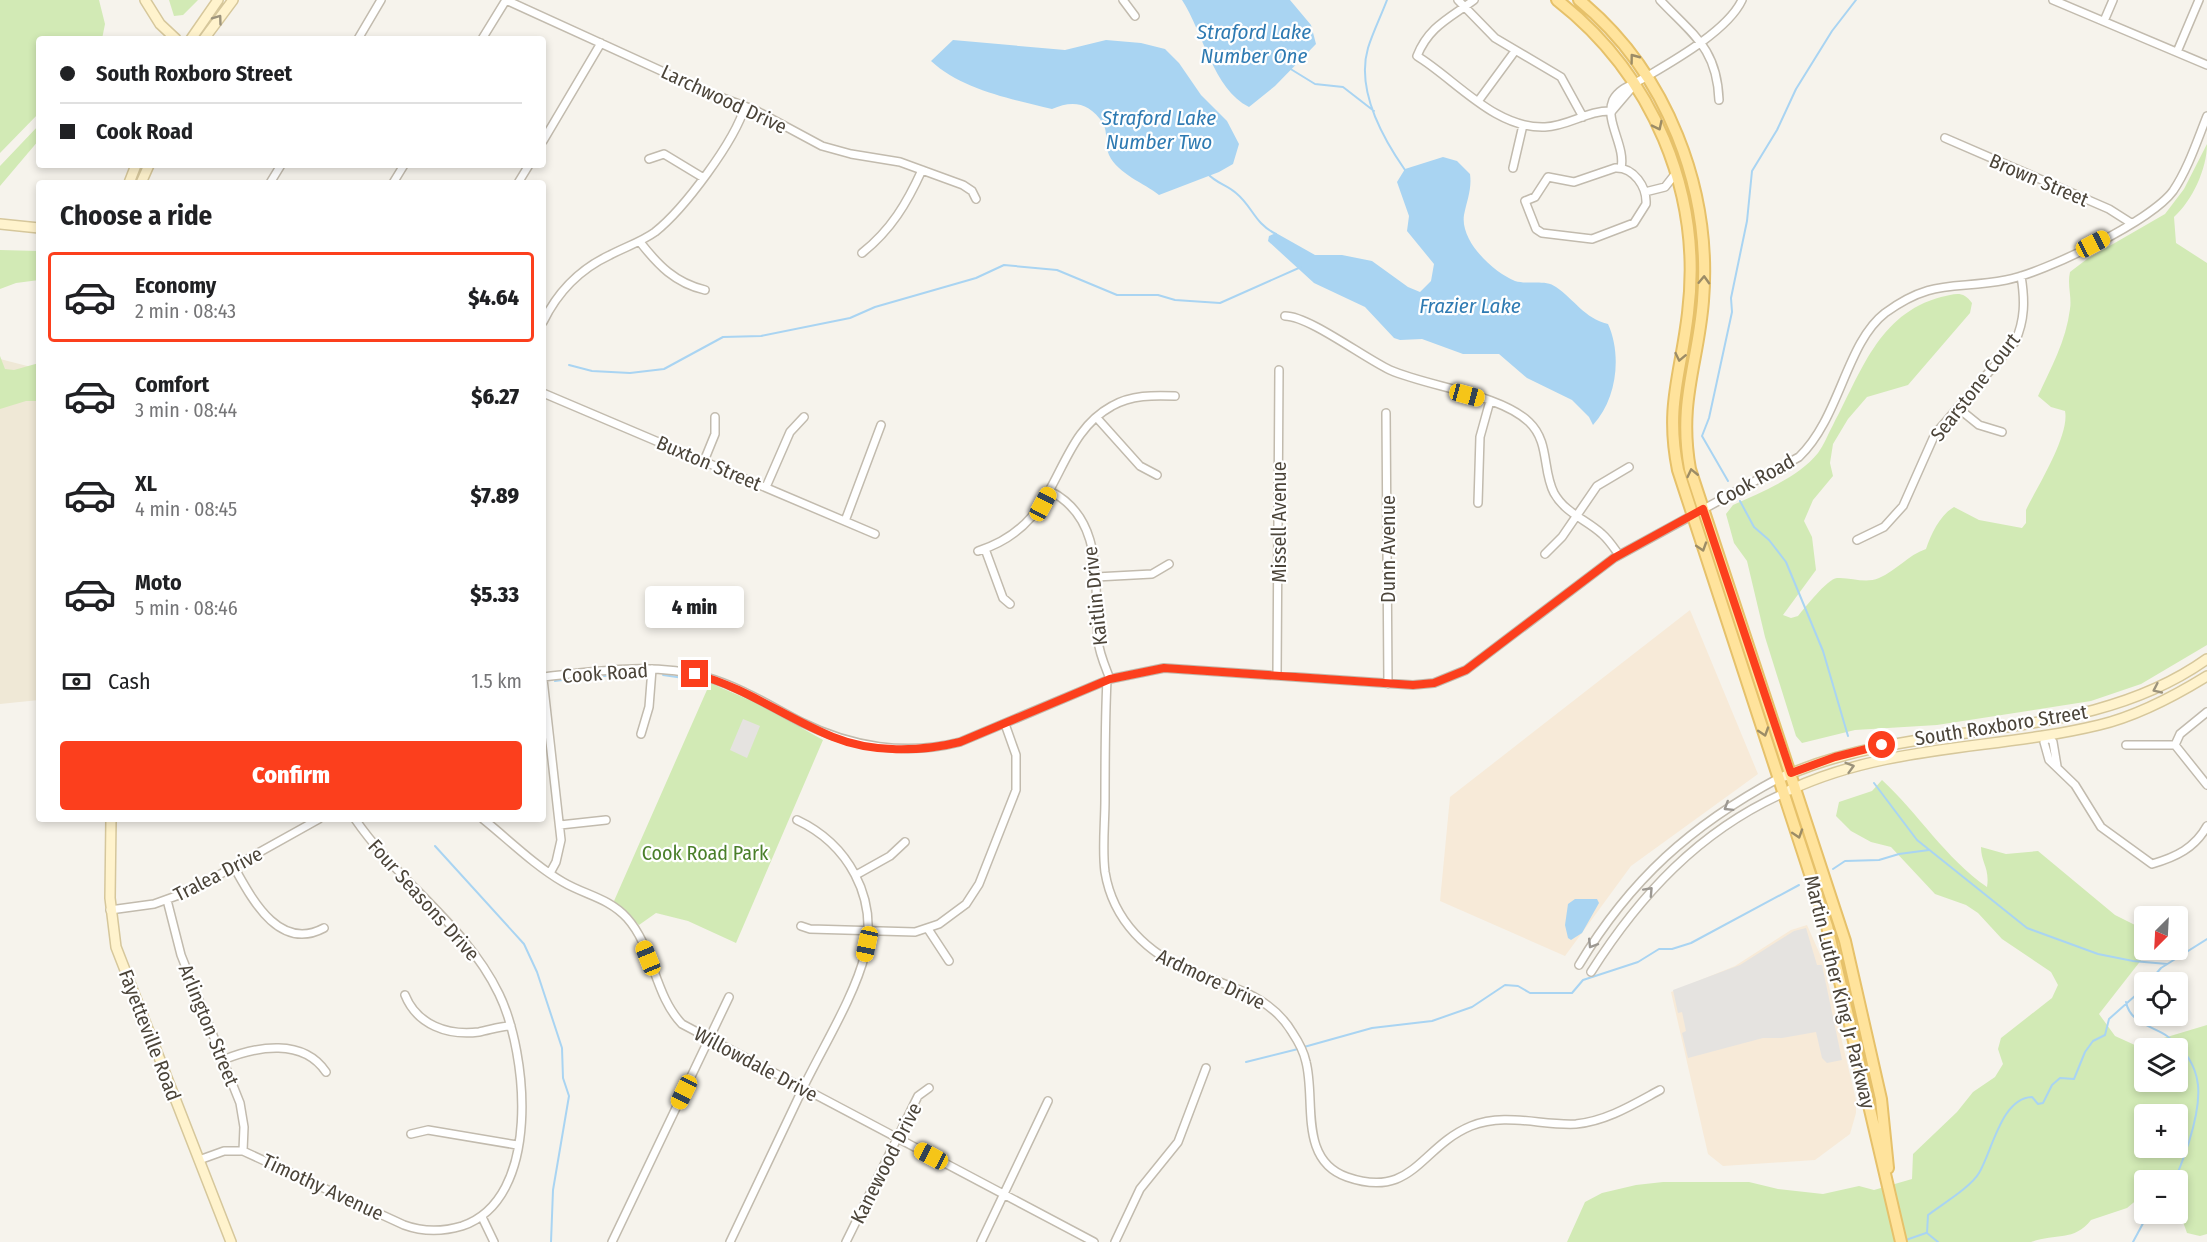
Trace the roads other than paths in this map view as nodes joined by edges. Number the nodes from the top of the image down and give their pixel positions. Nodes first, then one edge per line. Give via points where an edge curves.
1 (145, 0) edge
2 (218, 0) edge
3 (233, 0) edge
4 (381, 0) edge
5 (506, 0) edge
6 (1124, 0) edge
7 (1458, 0) edge
8 (1474, 0) edge
9 (1557, 0) edge
10 (1579, 0) edge
11 (1660, 0) edge
12 (1742, 0) edge
13 (2053, 0) edge
14 (2113, 0) edge
15 (2199, 0) edge
16 (1464, 7) junction
17 (1135, 16) dead end
18 (2104, 21) junction
19 (173, 36) edge
20 (192, 36) edge
21 (206, 36) edge
22 (360, 36) edge
23 (484, 36) edge
24 (1699, 41) junction
25 (602, 43) junction
26 (1515, 51) junction
27 (2177, 52) junction
28 (2207, 65) edge
29 (1647, 77) junction
30 (1635, 84) junction
31 (1479, 100) junction
32 (1719, 100) dead end
33 (745, 106) junction
34 (1612, 111) junction
35 (2207, 116) edge
36 (1583, 117) junction
37 (1523, 125) junction
38 (546, 136) edge
39 (1945, 138) dead end
40 (649, 159) dead end
41 (1513, 168) dead end
42 (1621, 168) junction
43 (922, 170) junction
44 (1676, 171) junction
45 (702, 177) junction
46 (1665, 188) junction
47 (1645, 192) junction
48 (1683, 197) junction
49 (976, 199) dead end
50 (2131, 223) junction
51 (0, 224) edge
52 (36, 228) edge
53 (639, 242) junction
54 (862, 253) dead end
55 (2021, 276) junction
56 (705, 290) dead end
57 (1285, 316) dead end
58 (546, 317) edge
59 (1279, 370) dead end
60 (546, 394) edge
61 (1175, 396) dead end
62 (1490, 401) junction
63 (1958, 408) junction
64 (1386, 414) dead end
65 (715, 417) dead end
66 (804, 417) dead end
67 (1097, 418) junction
68 (881, 425) dead end
69 (2002, 432) dead end
70 (704, 461) junction
71 (1629, 467) dead end
72 (1157, 475) dead end
73 (766, 487) junction
74 (1050, 491) junction
75 (1478, 503) dead end
76 (1703, 509) junction
77 (1692, 515) junction
78 (1577, 516) junction
79 (845, 521) junction
80 (875, 534) dead end
81 (1857, 540) dead end
82 (1545, 554) dead end
83 (1619, 555) junction
84 (1169, 564) dead end
85 (1096, 577) junction
86 (1010, 604) dead end
87 (2203, 662) edge
88 (652, 669) junction
89 (1277, 675) junction
90 (2207, 675) edge
91 (546, 678) edge
92 (1109, 680) junction
93 (1388, 684) junction
94 (546, 704) edge
95 (2207, 712) edge
96 (1005, 724) junction
97 (641, 734) dead end
98 (2048, 736) junction
99 (2126, 745) dead end
100 (2175, 746) junction
101 (1791, 773) junction
102 (1779, 778) junction
103 (2207, 785) edge
104 (1796, 787) junction
105 (1784, 793) junction
106 (797, 819) dead end
107 (606, 820) dead end
108 (111, 822) edge
109 (314, 822) edge
110 (357, 822) edge
111 (487, 822) edge
112 (560, 825) junction
113 (2207, 826) edge
114 (905, 842) dead end
115 (234, 867) junction
116 (550, 873) junction
117 (855, 875) junction
118 (167, 900) junction
119 (111, 910) junction
120 (801, 926) dead end
121 (324, 928) dead end
122 (928, 929) junction
123 (868, 931) junction
124 (949, 961) dead end
125 (1579, 965) dead end
126 (1591, 972) dead end
127 (405, 995) dead end
128 (729, 997) dead end
129 (511, 1026) junction
130 (710, 1039) junction
131 (223, 1060) junction
132 (1206, 1068) dead end
133 (326, 1072) dead end
134 (930, 1088) dead end
135 (803, 1089) junction
136 (1660, 1090) dead end
137 (1048, 1101) dead end
138 (411, 1134) dead end
139 (897, 1138) junction
140 (517, 1145) junction
141 (243, 1151) junction
142 (199, 1160) junction
143 (1889, 1183) junction
144 (1004, 1194) junction
145 (482, 1218) junction
146 (231, 1242) edge
147 (494, 1242) edge
148 (612, 1242) edge
149 (730, 1242) edge
150 (846, 1242) edge
151 (981, 1242) edge
152 (1094, 1242) edge
153 (1115, 1242) edge
154 (1901, 1242) edge

1 - 19 street
2 - 20 street
21 -> 3 street
4 - 22 street
5 - 23 street
5 - 25 street, Larchwood Drive
6 - 17 street
7 - 16 street
8 - 16 street
9 - 30 main road, Martin Luther King Jr Parkway via 1596,35
29 -> 10 main road, Martin Luther King Jr Parkway via 1628,50
11 - 24 street
12 - 24 street via 1730,18
13 - 18 street
14 - 18 street
15 - 27 street
16 - 26 street via 1485,31
16 - 31 street via 1437,25 1417,56
18 - 27 street
24 - 29 street
24 - 32 street via 1716,68
25 - 33 street, Larchwood Drive
25 - 38 street
26 - 31 street
26 - 36 street via 1561,76
27 - 28 street
29 - 30 street
76 -> 29 main road, Martin Luther King Jr Parkway via 1690,468 1685,431 1687,392 1703,303 1701,220 1682,145
30 - 34 street via 1626,86 1615,97
30 -> 44 main road, Martin Luther King Jr Parkway via 1663,134
31 - 37 street
33 - 43 street, Larchwood Drive via 833,150 882,157
33 - 45 street via 736,131
34 - 36 street
34 - 42 street via 1622,154
35 - 50 street, Cook Road via 2173,191 2158,207
36 - 37 street via 1553,126
37 - 41 street
39 - 50 street, Brown Street via 2109,209
40 - 45 street via 664,154
42 - 47 street via 1634,175
42 - 47 street via 1574,182 1548,177 1535,197 1525,201 1536,229 1592,239 1603,236 1634,223 1646,204
43 - 49 street, Larchwood Drive via 963,185 972,190
43 - 54 street via 898,216 884,235
44 - 46 street
44 - 48 main road, Martin Luther King Jr Parkway
45 - 53 street via 677,210
46 - 47 street
46 - 48 street
48 -> 77 main road, Martin Luther King Jr Parkway via 1691,284 1673,392 1672,423 1677,464
50 - 55 street, Cook Road
51 - 52 street
53 - 56 street via 674,278
53 - 58 street via 582,272 562,291
55 - 63 street, Searstone Court via 2024,307 2015,342
55 - 76 street, Cook Road via 1935,287 1885,313 1862,343 1815,442 1800,457
57 - 62 street via 1294,317 1396,372
59 - 89 street, Missell Avenue
60 - 70 street, Buxton Street
61 - 67 street via 1132,398 1112,405
62 - 75 street via 1480,437
62 - 78 street via 1522,415 1536,429 1544,445 1551,486 1559,501
63 - 69 street via 1979,425
63 - 81 street, Searstone Court via 1935,434 1903,506 1884,527
64 - 93 street, Dunn Avenue
65 - 70 street via 715,434
66 - 73 street via 790,432
67 - 72 street via 1140,466
67 - 74 street via 1080,437
68 - 79 street
70 - 73 street, Buxton Street
71 - 78 street via 1601,482
73 - 79 street, Buxton Street
74 - 85 street, Kaitlin Drive via 1072,507 1084,524 1092,545
74 - 86 street via 1029,523 1004,541 982,550 1003,598
76 - 77 street, Cook Road
76 - 101 main road, Martin Luther King Jr Parkway
77 - 83 street, Cook Road
77 -> 102 main road, Martin Luther King Jr Parkway
78 - 82 street
78 - 83 street via 1603,535
79 - 80 street, Buxton Street
83 - 93 street, Cook Road via 1460,673 1427,685
84 - 85 street via 1152,574
85 - 92 street, Kaitlin Drive via 1098,644
87 - 90 street
87 -> 101 street, South Roxboro Street via 2157,689 2098,710 1870,747
88 - 91 street, Cook Road
88 - 96 street, Cook Road via 719,681 823,733 854,744 901,749 937,747
88 - 97 street via 649,707
89 - 92 street, Cook Road via 1164,668
89 - 93 street, Cook Road
90 - 98 street, South Roxboro Street via 2153,706
92 - 96 street, Cook Road
92 - 136 street, Ardmore Drive via 1105,866 1118,908 1146,946 1165,960 1249,993 1283,1018 1307,1063 1315,1145 1338,1172 1349,1178 1380,1183 1395,1181 1445,1140 1475,1124 1504,1120 1581,1123 1614,1114
94 - 112 street
95 - 100 street via 2180,734
96 - 122 street via 1018,767 1013,802 973,895 950,918
104 -> 98 street, South Roxboro Street via 1838,770 1885,758
98 - 113 street via 2054,742 2056,766 2084,797 2101,826 2152,864 2186,850
99 - 100 street
100 - 103 street
101 - 102 street, South Roxboro Street
101 - 104 main road, Martin Luther King Jr Parkway
102 - 105 main road, Martin Luther King Jr Parkway
102 -> 125 street, South Roxboro Street via 1724,809 1664,856 1625,897
104 - 105 street, South Roxboro Street
104 - 143 main road, Martin Luther King Jr Parkway via 1854,977 1881,1099
126 -> 105 street, South Roxboro Street via 1641,900 1686,855 1742,814
105 -> 143 main road, Martin Luther King Jr Parkway via 1838,966
106 - 117 street via 831,842
107 - 112 street
108 - 119 street, Fayetteville Road
109 - 115 street, Tralea Drive
110 - 129 street, Four Seasons Drive via 378,851 477,955 500,995
111 - 116 street, Willowdale Drive
112 - 116 street via 560,851
114 - 117 street via 880,863
115 - 118 street, Tralea Drive
115 - 121 street via 254,902 275,924 306,935
116 - 130 street, Willowdale Drive via 611,904 627,918 638,933 672,1014
117 - 123 street via 866,905
118 - 119 street, Tralea Drive
118 - 131 street, Arlington Street via 181,956
119 - 142 street, Fayetteville Road via 116,947
120 - 123 street
122 - 123 street via 901,933
122 - 124 street
123 - 135 street via 860,970
127 - 129 street via 411,1011 443,1029 477,1032
128 - 130 street
129 - 140 street, Four Seasons Drive via 521,1089
130 - 135 street, Willowdale Drive
130 - 148 street
131 - 133 street via 255,1049 285,1048 317,1059
131 - 141 street, Arlington Street via 242,1111
132 - 153 street via 1178,1142 1140,1189
134 - 139 street, Kanewood Drive via 918,1096
135 - 139 street, Willowdale Drive
135 - 149 street
137 - 144 street
138 - 140 street via 428,1130
139 - 144 street, Willowdale Drive
139 - 150 street, Kanewood Drive
140 - 145 street, Four Seasons Drive via 508,1185
141 - 142 street, Timothy Avenue via 224,1151
141 - 145 street, Timothy Avenue via 412,1228 452,1229
142 - 146 street, Fayetteville Road
143 - 154 main road, Martin Luther King Jr Parkway
144 - 151 street
144 - 152 street, Willowdale Drive
145 - 147 street

